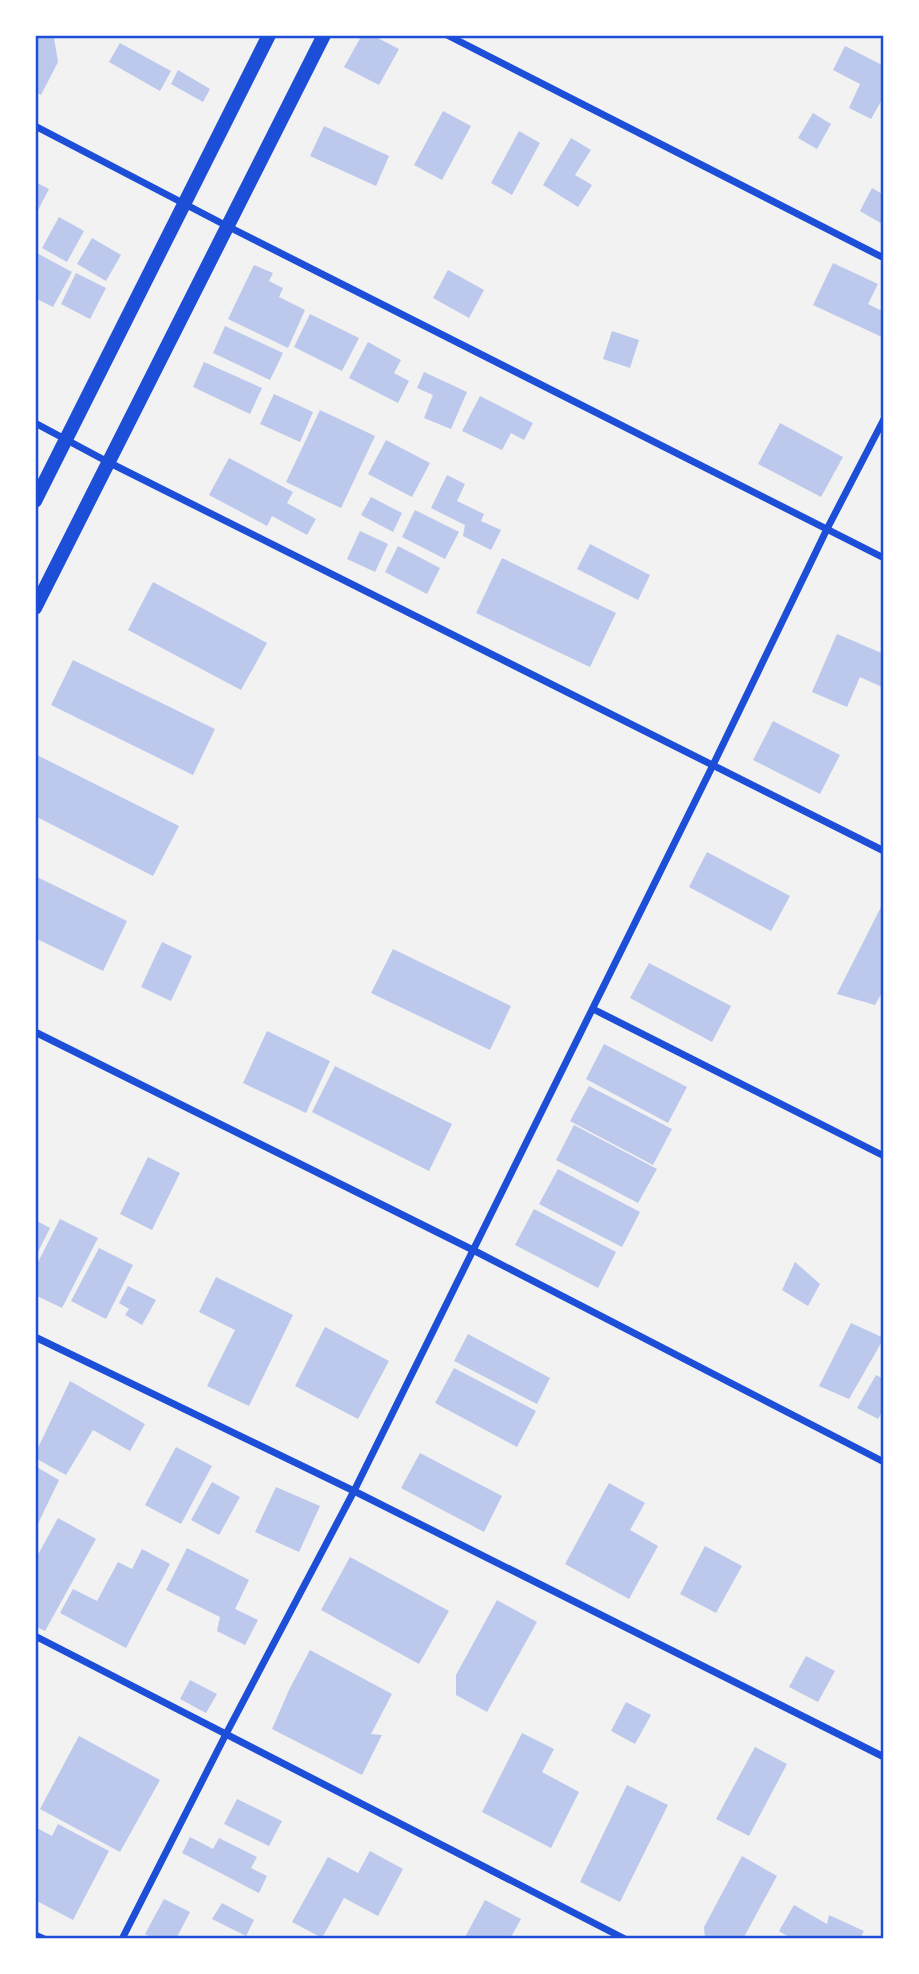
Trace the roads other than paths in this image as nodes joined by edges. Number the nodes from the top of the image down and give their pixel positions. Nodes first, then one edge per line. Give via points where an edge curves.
1 (269, 35) edge
2 (324, 35) edge
3 (447, 35) edge
4 (35, 126) edge
5 (184, 204) junction
6 (227, 226) junction
7 (884, 258) edge
8 (884, 419) edge
9 (35, 423) edge
10 (66, 439) junction
11 (108, 462) junction
12 (35, 501) edge
13 (827, 529) junction
14 (884, 558) edge
15 (35, 608) edge
16 (713, 765) junction
17 (884, 851) edge
18 (593, 1009) junction
19 (35, 1032) edge
20 (884, 1156) edge
21 (473, 1250) junction
22 (35, 1337) edge
23 (884, 1462) edge
24 (354, 1491) junction
25 (35, 1636) edge
26 (226, 1734) junction
27 (884, 1757) edge
28 (35, 1935) edge
29 (44, 1939) edge
30 (122, 1939) edge
31 (625, 1939) edge

1 - 5 main road
2 - 6 main road
3 - 7 street
4 - 5 street
5 - 6 street
5 - 10 main road
6 - 11 main road
6 - 13 street
8 - 13 street
9 - 10 street
10 - 11 street
10 - 12 main road
11 - 15 main road
11 - 16 street
13 - 14 street
13 - 16 street
16 - 17 street
16 - 18 street
18 - 20 street
18 - 21 street
19 - 21 street
21 - 23 street
21 - 24 street
22 - 24 street
24 - 26 street
24 - 27 street
25 - 26 street
26 - 30 street
26 - 31 street
28 - 29 street

